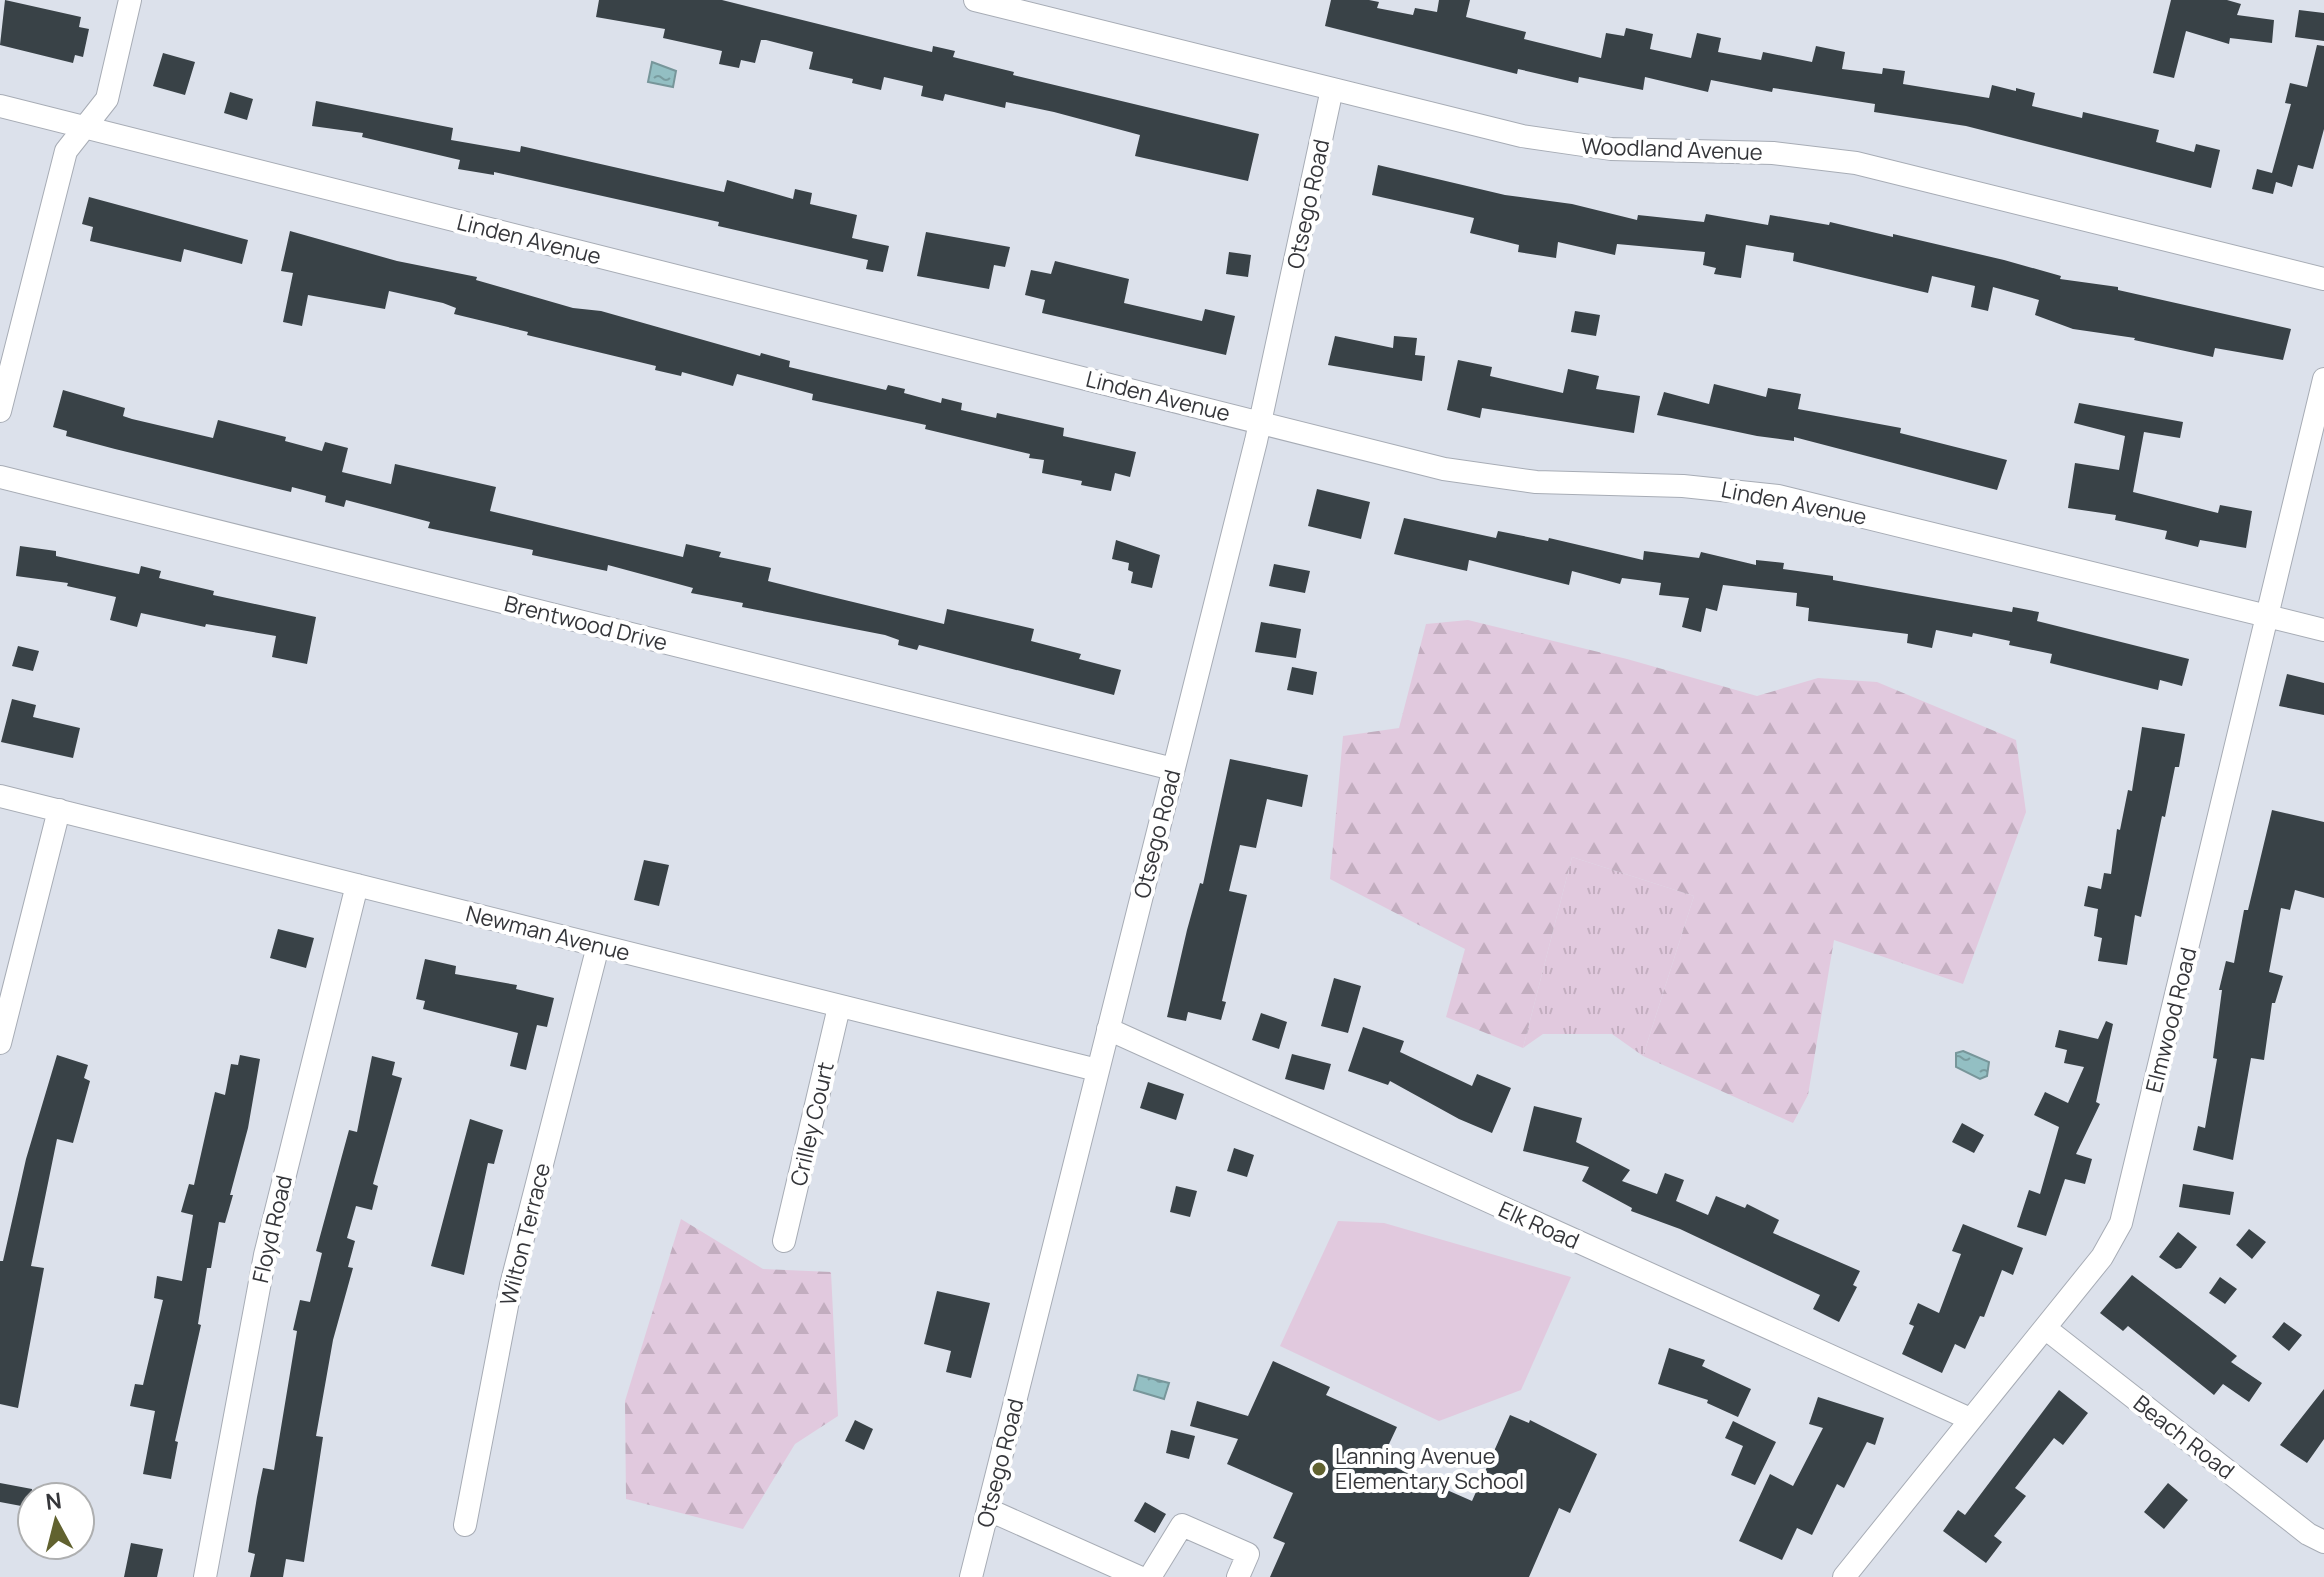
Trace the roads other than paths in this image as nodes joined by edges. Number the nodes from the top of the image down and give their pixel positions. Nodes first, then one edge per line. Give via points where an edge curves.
1 (130, 0) edge
2 (975, 0) edge
3 (1332, 89) junction
4 (0, 106) edge
5 (85, 126) junction
6 (2324, 279) edge
7 (2324, 379) edge
8 (0, 411) edge
9 (1261, 422) junction
10 (0, 477) edge
11 (2266, 616) junction
12 (2324, 630) edge
13 (1173, 769) junction
14 (0, 796) edge
15 (59, 810) junction
16 (357, 885) junction
17 (598, 946) junction
18 (839, 1007) junction
19 (1108, 1029) junction
20 (0, 1043) edge
21 (1097, 1070) junction
22 (784, 1241) dead end
23 (2045, 1328) junction
24 (1970, 1419) junction
25 (989, 1510) junction
26 (465, 1525) dead end
27 (2324, 1542) edge
28 (1848, 1575) edge
29 (205, 1577) edge
30 (971, 1577) edge
31 (1139, 1577) edge
32 (1150, 1577) edge
33 (1238, 1577) edge

1 - 5 street via 107,99
2 - 3 street, Woodland Avenue
3 - 6 street, Woodland Avenue via 1566,144 1773,153 1856,163
3 - 9 street, Otsego Road
4 - 5 street, Linden Avenue
5 - 8 street via 66,151
5 - 9 street, Linden Avenue
7 - 11 street, Elmwood Road
9 - 11 street, Linden Avenue via 1490,477 1778,496
9 - 13 street, Otsego Road
10 - 13 street, Brentwood Drive
11 - 12 street, Linden Avenue
11 - 23 street, Elmwood Road via 2121,1223 2102,1257
13 - 19 street, Otsego Road
14 - 15 street, Newman Avenue
15 - 16 street, Newman Avenue
15 - 20 street
16 - 17 street, Newman Avenue
16 - 29 street, Floyd Road via 265,1255
17 - 18 street, Newman Avenue
17 - 26 street, Wilton Terrace via 511,1285
18 - 21 street, Newman Avenue
18 - 22 street, Crilley Court
19 - 21 street, Otsego Road
19 - 24 street, Elk Road
21 - 25 street, Otsego Road
23 - 24 street, Elmwood Road
23 - 27 street, Beach Road
24 - 28 street, Elmwood Road
25 - 30 street, Otsego Road
25 - 31 street
32 - 33 street via 1182,1525 1248,1554

